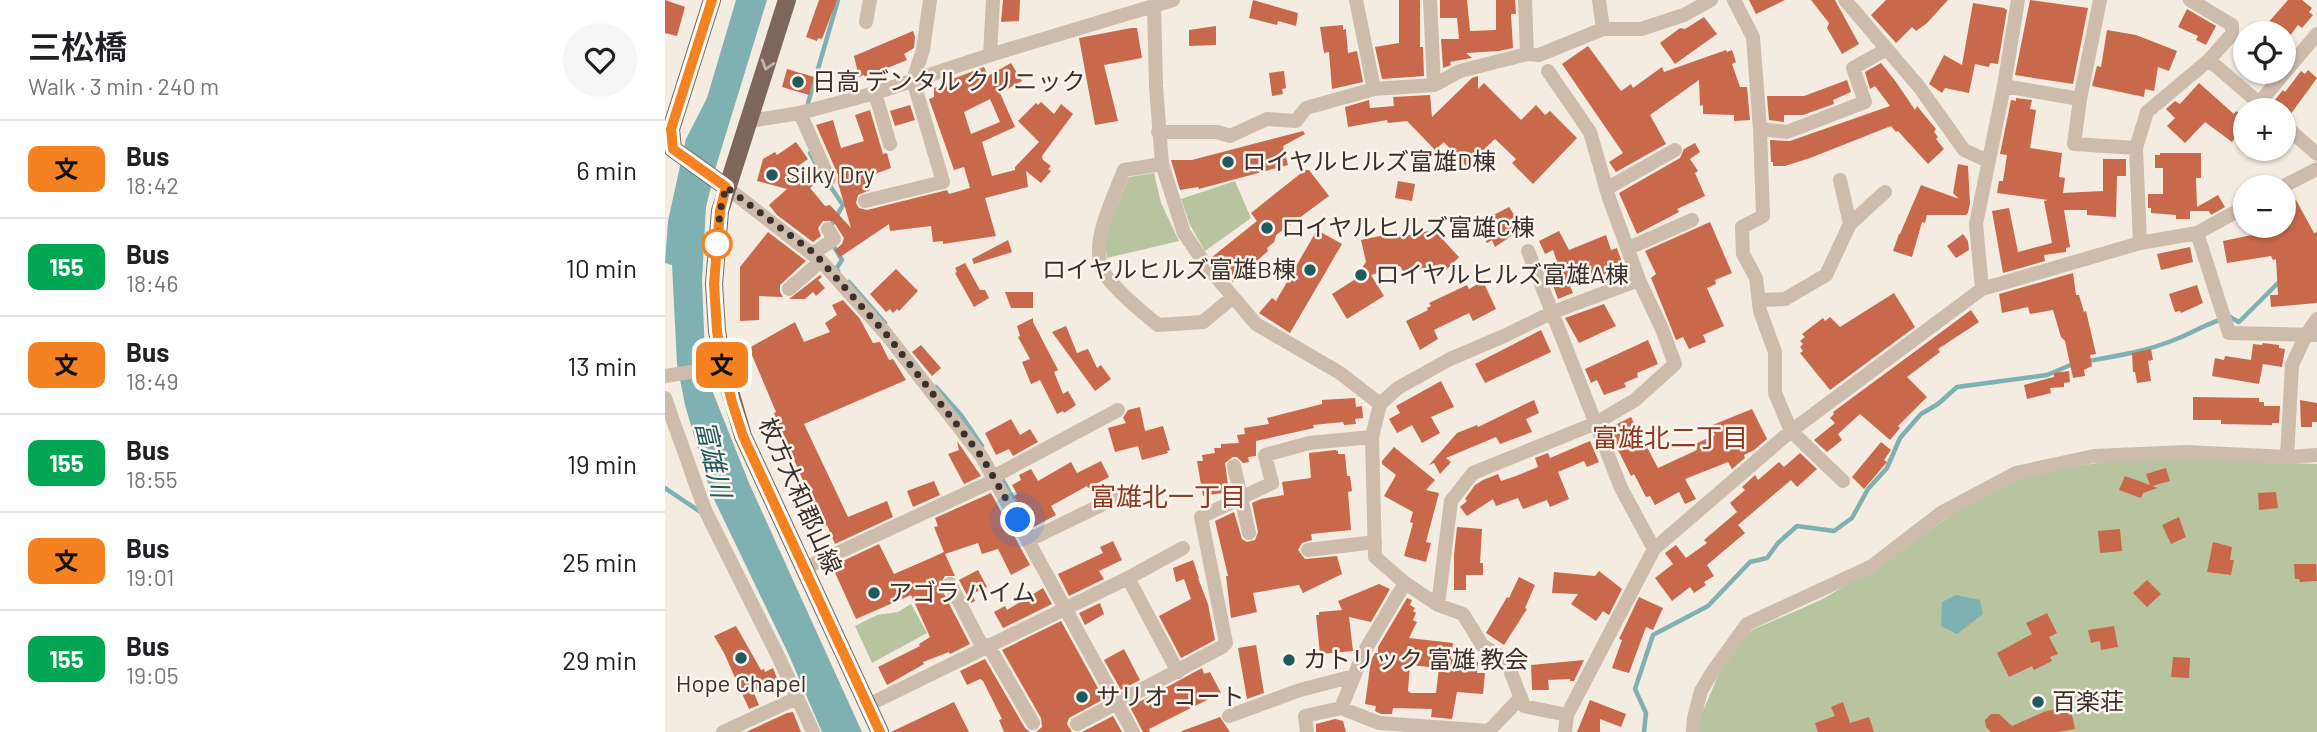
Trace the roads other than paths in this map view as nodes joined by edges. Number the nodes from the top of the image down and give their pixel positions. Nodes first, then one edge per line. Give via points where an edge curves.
1 (712, 0) edge
2 (787, 0) edge
3 (870, 0) edge
4 (930, 0) edge
5 (993, 0) edge
6 (1173, 0) edge
7 (1356, 0) edge
8 (1430, 0) edge
9 (1525, 0) edge
10 (1599, 0) edge
11 (1711, 0) edge
12 (1734, 0) edge
13 (1845, 0) edge
14 (2018, 0) edge
15 (2100, 0) edge
16 (2190, 0) edge
17 (1154, 5) junction
18 (866, 22) dead end
19 (1603, 29) junction
20 (2317, 34) edge
21 (1887, 50) junction
22 (1527, 54) junction
23 (990, 55) junction
24 (2209, 60) junction
25 (1548, 71) dead end
26 (913, 79) junction
27 (1434, 85) junction
28 (2004, 86) junction
29 (1374, 89) junction
30 (875, 93) junction
31 (2253, 98) edge
32 (2270, 98) edge
33 (2080, 99) junction
34 (800, 113) junction
35 (669, 117) edge
36 (749, 121) junction
37 (1760, 129) junction
38 (1158, 132) junction
39 (2296, 136) edge
40 (890, 144) dead end
41 (669, 147) edge
42 (2136, 148) junction
43 (1675, 149) dead end
44 (2317, 154) edge
45 (1988, 161) junction
46 (1162, 164) junction
47 (2317, 169) edge
48 (829, 179) dead end
49 (1840, 180) dead end
50 (2296, 180) edge
51 (721, 184) junction
52 (1606, 189) junction
53 (1885, 192) dead end
54 (865, 201) dead end
55 (2233, 214) edge
56 (1692, 220) dead end
57 (1850, 224) junction
58 (828, 229) dead end
59 (2197, 233) junction
60 (2140, 243) junction
61 (1629, 248) junction
62 (1528, 251) dead end
63 (817, 257) junction
64 (1639, 280) junction
65 (789, 289) dead end
66 (1982, 289) junction
67 (1233, 297) junction
68 (1761, 300) junction
69 (1553, 312) junction
70 (2317, 320) edge
71 (2311, 335) edge
72 (715, 368) junction
73 (668, 375) edge
74 (665, 398) edge
75 (1380, 404) junction
76 (1118, 410) dead end
77 (1595, 423) junction
78 (1791, 430) junction
79 (1372, 437) junction
80 (2317, 455) edge
81 (2287, 457) junction
82 (1234, 466) dead end
83 (994, 478) junction
84 (1843, 481) dead end
85 (1122, 495) dead end
86 (1241, 499) junction
87 (1249, 533) dead end
88 (1029, 540) junction
89 (1375, 542) junction
90 (1183, 548) dead end
91 (1654, 549) junction
92 (1308, 550) dead end
93 (805, 568) junction
94 (1128, 578) junction
95 (1405, 583) junction
96 (950, 584) dead end
97 (1438, 605) junction
98 (1066, 608) junction
99 (986, 647) junction
100 (1178, 672) junction
101 (1354, 676) junction
102 (1521, 697) junction
103 (797, 698) junction
104 (1119, 704) junction
105 (868, 705) junction
106 (1341, 708) junction
107 (1567, 715) junction
108 (1229, 716) dead end
109 (1033, 723) dead end
110 (1077, 724) dead end
111 (723, 732) edge
112 (813, 732) edge
113 (880, 732) edge
114 (1133, 732) edge
115 (1307, 732) edge
116 (1565, 732) edge
117 (1693, 732) edge

1 - 35 main road
2 -> 36 main road, 枚方大和郡山線
3 - 18 street
4 - 26 street via 923,50
5 - 23 street
6 - 17 street
7 - 29 street
8 - 27 street
9 - 22 street
10 - 19 street
11 - 19 street via 1684,15 1641,29
12 - 37 street via 1753,37
13 - 21 street
14 - 28 street
15 - 33 street
16 - 24 street via 2232,24 2232,34
17 - 23 street
17 - 38 street
19 - 22 street via 1539,55
20 - 32 street
21 - 37 street via 1853,68 1865,102 1787,132
21 - 45 street via 1964,149
22 - 27 street via 1460,71
23 - 26 street
24 - 31 street
24 - 42 street via 2147,112
25 - 52 street via 1590,132
26 - 30 street
26 - 54 street via 943,182
27 - 29 street
28 - 33 street
28 - 45 street
29 - 38 street via 1306,108 1296,121 1267,118 1230,136
30 - 34 street
30 - 40 street
33 - 42 street via 2074,144
34 - 36 street
34 - 48 street
35 - 41 main road
36 - 51 main road, 枚方大和郡山線
37 - 68 street via 1763,216 1742,227 1743,254
38 - 46 street
39 - 44 street
41 - 51 main road
42 - 60 street
43 - 52 street
45 - 66 street via 1976,224
46 - 67 street via 1184,233
46 - 67 street via 1124,170 1099,236 1102,270 1158,325 1203,322
47 - 50 street
49 - 57 street
51 - 63 street
51 - 72 main road, 枚方大和郡山線 via 714,284
52 - 61 street
53 - 57 street
55 - 59 street
56 - 61 street
57 - 68 street via 1826,275 1785,299
58 - 63 street via 834,239
59 - 60 street
59 - 71 street via 2229,333
60 - 66 street
61 - 64 street
62 - 69 street
63 - 65 street
63 - 83 street via 887,335
64 - 69 street
64 - 77 street via 1675,364 1635,400
66 - 78 street
67 - 75 street via 1256,324 1340,373
68 - 78 street via 1775,352 1775,393
69 - 75 street via 1450,359 1398,388
69 - 77 street
70 - 71 street
71 - 81 street via 2292,365
72 - 73 street
72 - 93 main road, 枚方大和郡山線
74 - 103 street via 705,510
75 - 79 street
76 - 83 street
77 - 91 street via 1621,488
77 - 97 street via 1472,473 1451,501
78 - 84 street
78 - 91 street
79 - 86 street via 1308,443 1265,455 1272,483
79 - 89 street
80 - 81 street
81 - 117 street via 2186,452 2094,456 2016,473 1941,513 1872,566 1747,624 1702,691
82 - 86 street
83 - 88 street
83 - 93 street
85 - 88 street
86 - 87 street
86 - 100 street via 1201,517 1226,643
88 - 98 street
89 - 92 street
89 - 95 street via 1375,557
90 - 94 street
91 - 107 street
93 - 105 main road, 枚方大和郡山線
94 - 98 street
94 - 100 street
95 - 97 street
95 - 101 street
96 - 99 street
97 - 102 street via 1463,614 1482,645 1506,660
98 - 99 street
98 - 104 street
99 - 105 street
99 - 109 street
100 - 104 street
101 - 106 street
101 - 108 street
102 - 106 street via 1489,731 1379,723
102 - 107 street via 1524,706
103 - 111 street
103 - 112 street
104 - 110 street
104 - 114 street
105 - 113 main road, 枚方大和郡山線
106 - 115 street via 1305,716
107 - 116 street

